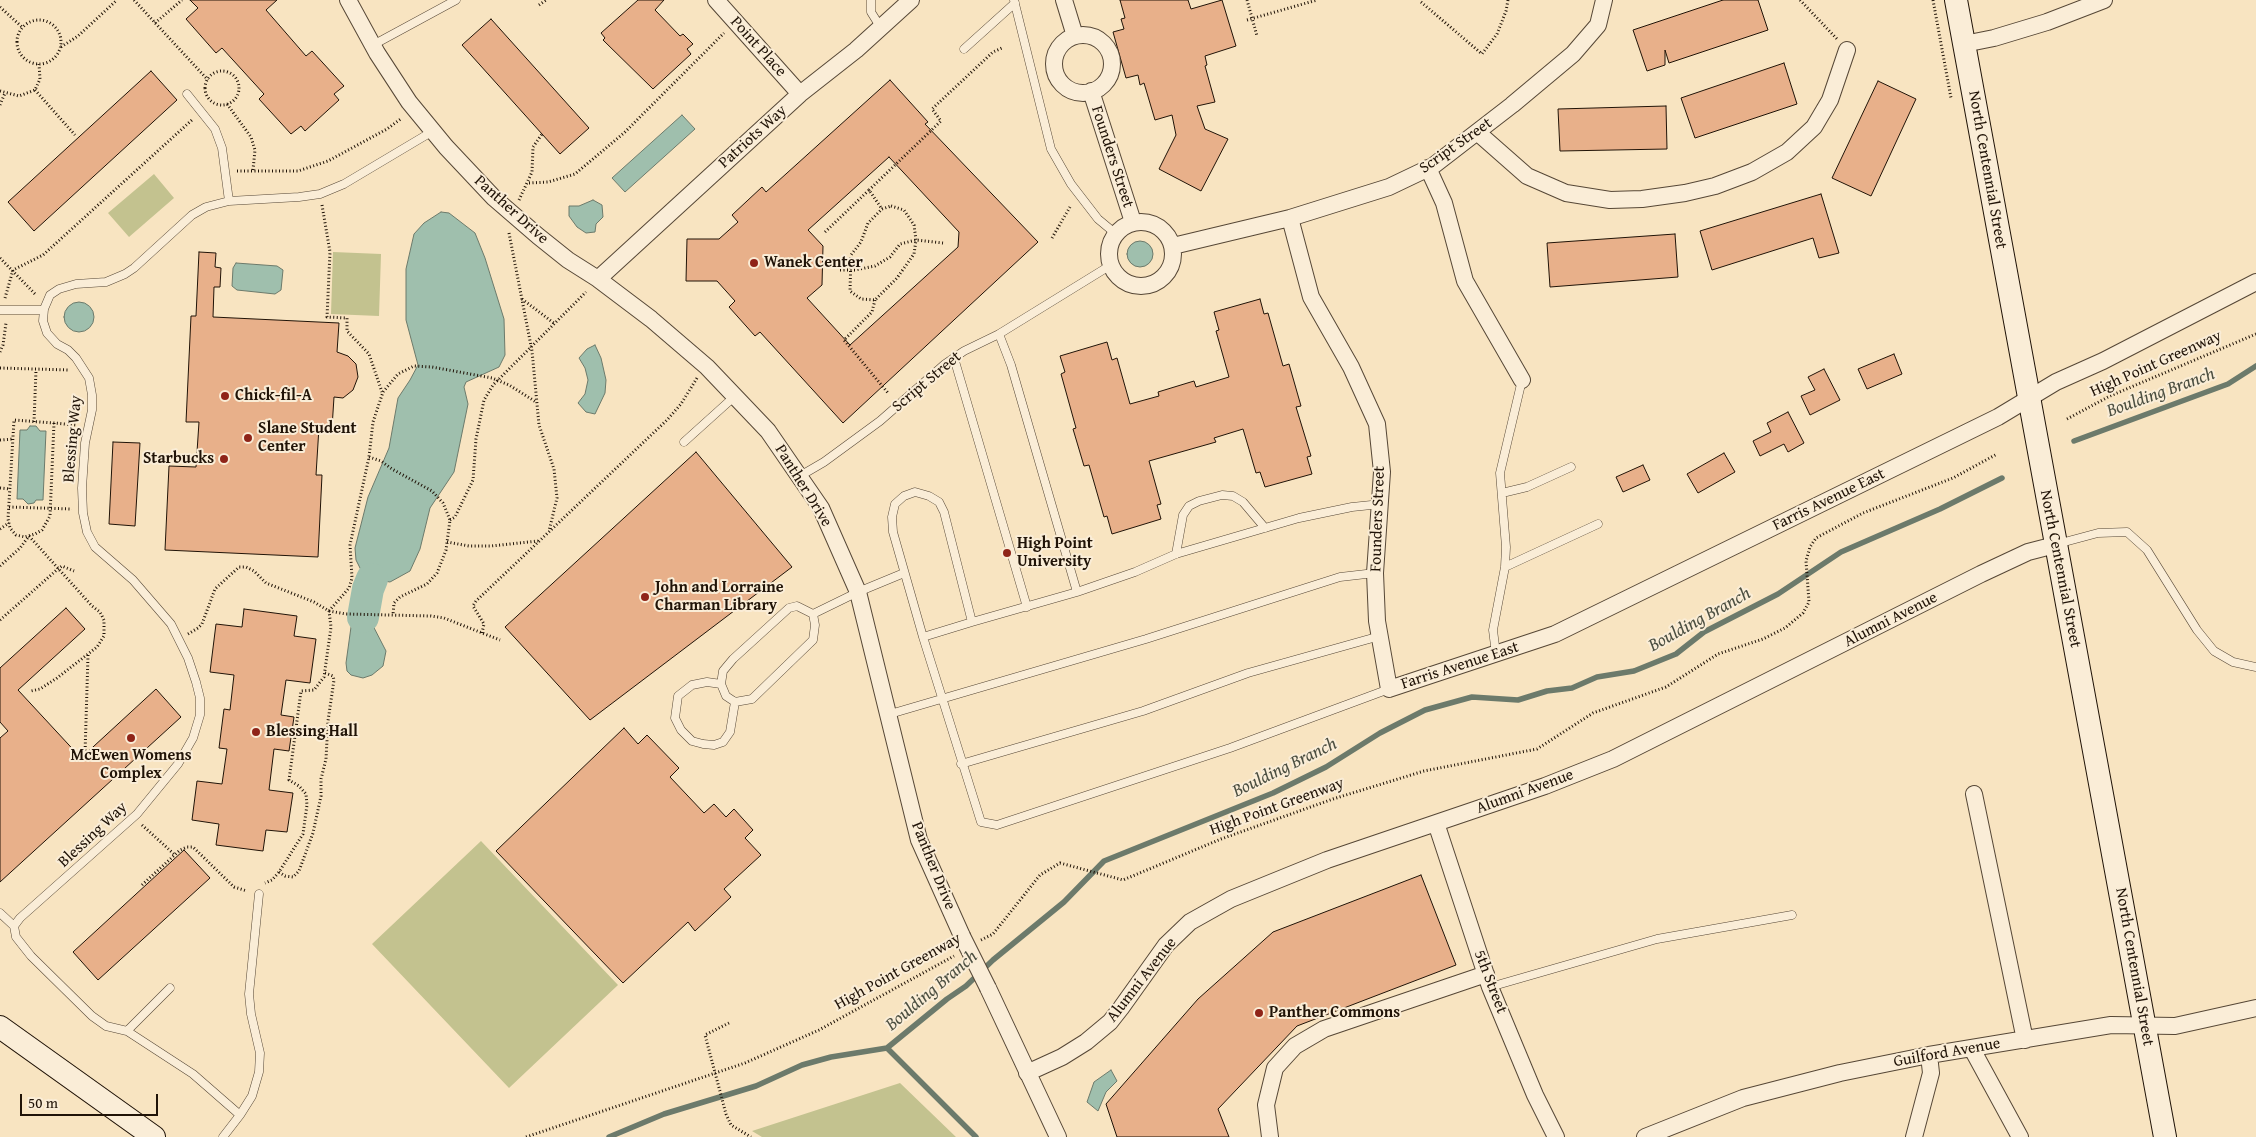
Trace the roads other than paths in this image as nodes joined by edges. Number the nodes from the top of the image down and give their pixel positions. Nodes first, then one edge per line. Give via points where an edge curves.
1 (348, 0) edge
2 (456, 0) edge
3 (716, 0) edge
4 (871, 0) edge
5 (911, 0) edge
6 (1064, 0) edge
7 (1604, 0) edge
8 (1956, 0) edge
9 (2104, 0) edge
10 (1015, 1) edge
11 (881, 28) junction
12 (1075, 36) junction
13 (1964, 44) junction
14 (373, 45) junction
15 (964, 49) dead end
16 (1847, 50) road end
17 (1091, 91) junction
18 (187, 94) dead end
19 (800, 94) junction
20 (433, 131) junction
21 (1477, 132) junction
22 (1428, 168) junction
23 (229, 201) junction
24 (1290, 218) junction
25 (1133, 222) junction
26 (1116, 234) junction
27 (1173, 246) junction
28 (1111, 266) junction
29 (598, 279) junction
30 (2256, 282) edge
31 (45, 308) junction
32 (0, 310) edge
33 (999, 334) junction
34 (954, 358) junction
35 (1522, 380) joint
36 (735, 396) junction
37 (2028, 398) junction
38 (684, 442) dead end
39 (1571, 467) dead end
40 (800, 476) junction
41 (1502, 493) junction
42 (1381, 504) junction
43 (1598, 524) dead end
44 (1264, 528) junction
45 (2055, 545) junction
46 (1176, 554) junction
47 (1505, 567) junction
48 (1375, 572) junction
49 (904, 573) junction
50 (858, 592) junction
51 (1078, 592) junction
52 (1027, 607) junction
53 (813, 614) junction
54 (972, 622) junction
55 (1380, 636) junction
56 (923, 637) junction
57 (1496, 655) junction
58 (2256, 667) edge
59 (720, 684) junction
60 (1390, 689) junction
61 (942, 700) junction
62 (734, 702) junction
63 (890, 714) junction
64 (961, 764) junction
65 (1974, 794) dead end
66 (1436, 823) junction
67 (258, 894) road end
68 (0, 914) edge
69 (1792, 915) dead end
70 (14, 926) junction
71 (1488, 981) junction
72 (170, 988) dead end
73 (2256, 1008) edge
74 (2144, 1026) junction
75 (0, 1027) edge
76 (126, 1031) junction
77 (2024, 1040) junction
78 (1972, 1049) junction
79 (1929, 1055) junction
80 (1027, 1073) junction
81 (240, 1115) junction
82 (154, 1137) edge
83 (223, 1137) edge
84 (1058, 1137) edge
85 (1270, 1137) edge
86 (1556, 1137) edge
87 (1645, 1137) edge
88 (1914, 1137) edge
89 (2020, 1137) edge
90 (2165, 1137) edge

1 - 14 street, Panther Drive
2 - 14 lane
3 - 19 street, Point Place
4 - 11 lane via 871,12
5 - 11 street, Patriots Way
6 - 12 street
7 - 21 street, Script Street via 1598,25 1573,54
8 - 13 main road, North Centennial Street
9 - 13 street via 2047,22
10 - 15 lane
10 - 26 lane via 1051,149 1071,184 1098,219
11 - 19 street, Patriots Way
12 - 17 street, Founders Street via 1059,47 1054,61 1055,71 1066,87 1081,92
12 - 17 street, Founders Street via 1090,35 1099,39 1111,55 1112,65 1107,79
13 - 37 main road, North Centennial Street
14 - 20 street, Panther Drive
16 - 21 street via 1830,100 1814,127 1787,152 1752,172 1685,193 1610,200 1566,193 1527,176
17 - 25 street, Founders Street
18 - 23 lane via 215,130 222,148
19 - 29 street, Patriots Way
20 - 23 lane via 344,184 320,194
20 - 29 street, Panther Drive via 494,198 568,260
21 - 22 street, Script Street
22 - 24 street, Script Street via 1389,187
22 - 35 street via 1444,203 1465,281
23 - 31 lane via 196,212 125,274 106,282 59,289 50,295
24 - 27 street, Script Street
24 - 42 street, Founders Street via 1311,297 1351,367 1377,424 1382,472
25 - 26 street
25 - 27 street via 1143,221 1162,229
26 - 28 street via 1110,244
27 - 28 street via 1171,267 1165,276 1148,286 1126,282
28 - 33 lane, Script Street
29 - 36 street, Panther Drive via 708,367
30 - 37 street, Farris Avenue East
31 - 32 lane
31 - 70 lane, Blessing Way via 43,321 47,332 76,358 89,378 92,410 84,443 82,488 87,532 95,547 133,580 171,624 188,658 200,698 197,726 178,764 134,817
33 - 34 lane, Script Street
33 - 51 lane
34 - 40 lane, Script Street via 880,421
34 - 52 lane
35 - 41 lane via 1500,473
36 - 38 lane
36 - 40 street, Panther Drive via 768,431
37 - 45 main road, North Centennial Street
37 - 57 street, Farris Avenue East via 1998,417 1556,634
39 - 41 lane via 1527,487
40 - 50 street, Panther Drive via 821,508
41 - 47 lane
42 - 44 lane via 1329,511
42 - 48 street, Founders Street
43 - 47 lane
44 - 46 lane
44 - 46 lane via 1233,496 1222,495 1199,501 1183,514
45 - 58 lane via 2098,533 2127,532 2146,550 2214,651 2233,662
45 - 66 street, Alumni Avenue via 2028,552 1981,574 1613,760
45 - 74 main road, North Centennial Street
46 - 51 lane
47 - 57 lane via 1493,630
48 - 55 street, Founders Street
48 - 61 lane via 1340,577
49 - 50 lane
49 - 54 lane via 892,516 895,504 915,492 939,502 944,512
49 - 56 lane
50 - 53 lane
50 - 63 street, Panther Drive
51 - 52 lane
52 - 54 lane
53 - 59 lane via 797,606 789,608 733,659 723,671
53 - 62 lane via 813,640 752,700
54 - 56 lane
55 - 60 street, Founders Street
55 - 64 lane
56 - 61 lane
57 - 60 street, Farris Avenue East
59 - 62 lane via 726,696
59 - 62 lane via 692,685 678,696 675,718 681,730 692,741 703,744 723,742 730,732
60 - 64 lane via 1230,748 997,825 981,822
61 - 63 lane
61 - 64 lane
63 - 80 street, Panther Drive, bridge via 919,840
65 - 77 street
66 - 71 street, 5th Street
66 - 80 street, Alumni Avenue via 1264,885 1190,922 1166,945 1110,1022 1086,1042
67 - 81 lane via 249,994 250,1014 260,1053 259,1072 252,1096
68 - 70 lane
69 - 71 lane via 1657,939
70 - 76 lane via 16,937 31,956 92,1016 106,1026
71 - 85 street via 1324,1028 1295,1046 1275,1068 1266,1105
71 - 86 street, 5th Street
72 - 76 lane
73 - 74 street, Guilford Avenue via 2175,1026
74 - 77 street, Guilford Avenue via 2112,1025
74 - 90 main road, North Centennial Street
75 - 82 main road
76 - 81 lane via 194,1074
77 - 78 street, Guilford Avenue
78 - 79 street, Guilford Avenue
78 - 89 street
79 - 87 street, Guilford Avenue via 1840,1073 1743,1098
79 - 88 street via 1931,1073
80 - 84 street, Panther Drive
81 - 83 lane

